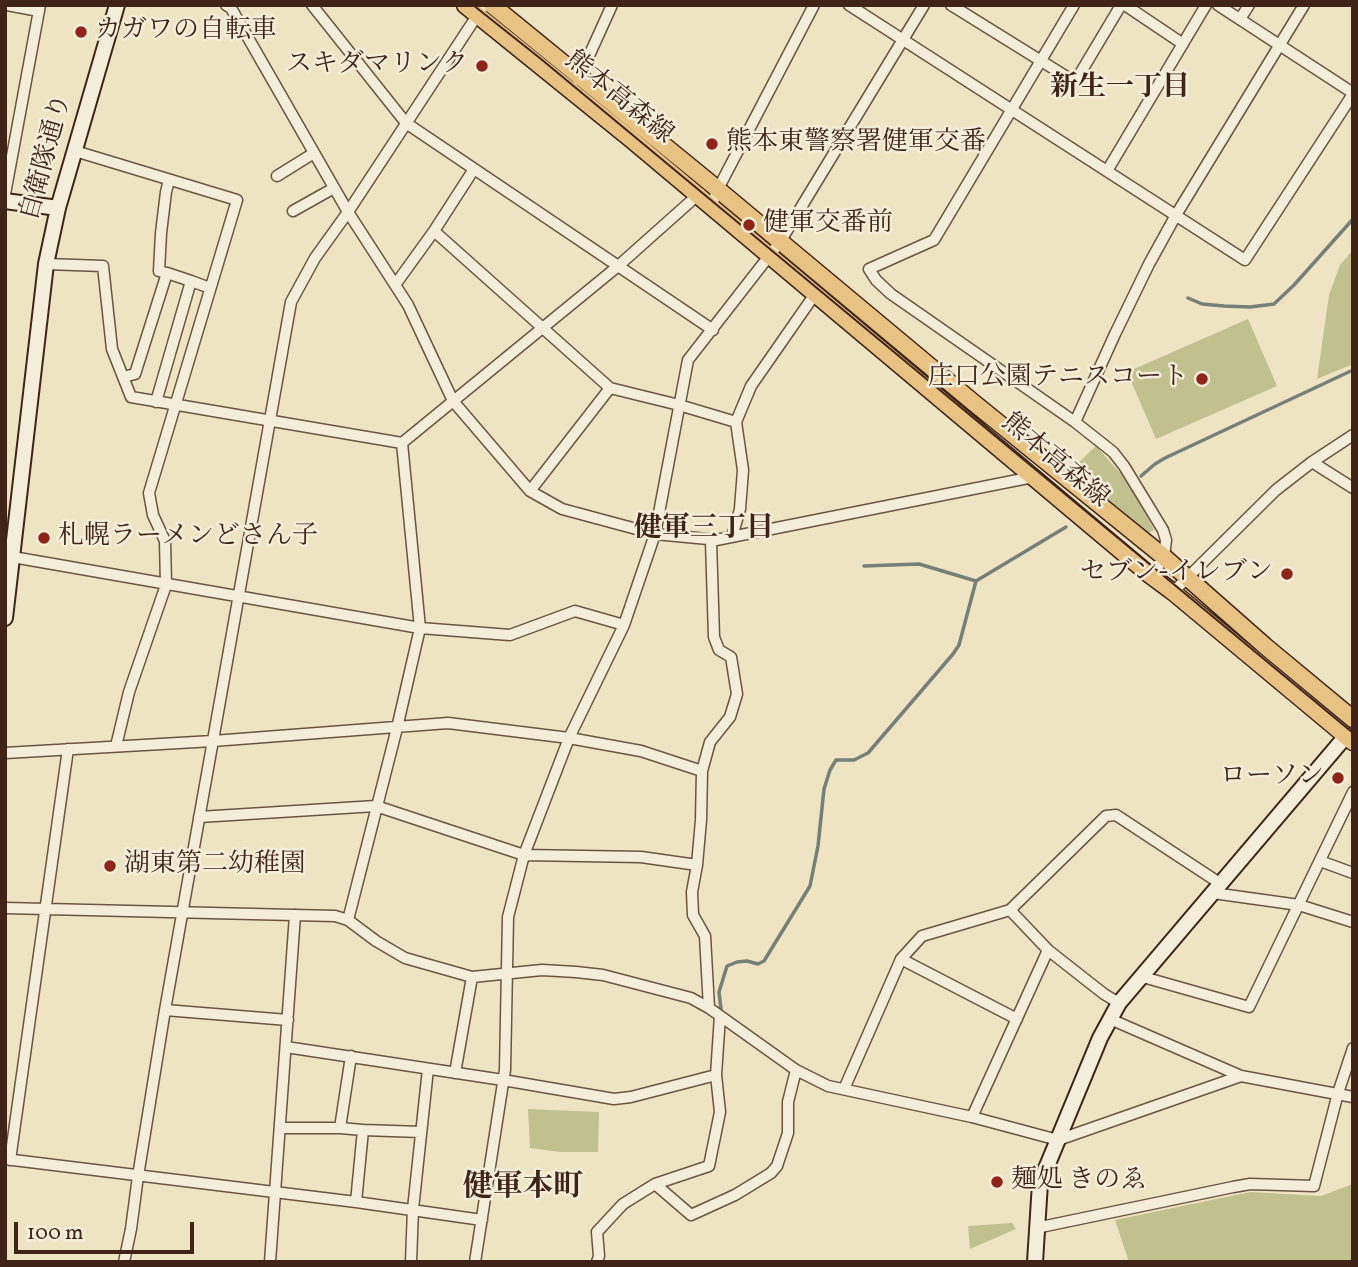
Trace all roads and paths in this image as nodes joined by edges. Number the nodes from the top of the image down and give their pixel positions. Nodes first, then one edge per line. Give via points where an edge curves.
1 (7, 5) edge
2 (117, 5) edge
3 (312, 5) edge
4 (492, 5) edge
5 (612, 5) edge
6 (814, 5) edge
7 (849, 5) edge
8 (924, 5) edge
9 (951, 5) edge
10 (1074, 5) edge
11 (1123, 5) edge
12 (1206, 5) edge
13 (1219, 5) edge
14 (1249, 5) edge
15 (1304, 5) edge
16 (230, 6) edge
17 (40, 8) edge
18 (475, 8) edge
19 (511, 12) edge
20 (1240, 19) junction
21 (902, 41) junction
22 (1183, 44) junction
23 (1281, 45) junction
24 (1041, 62) junction
25 (580, 75) junction
26 (1353, 93) edge
27 (573, 94) junction
28 (1013, 109) junction
29 (406, 123) junction
30 (75, 151) junction
31 (314, 153) junction
32 (474, 169) junction
33 (1107, 172) junction
34 (278, 176) dead end
35 (169, 180) junction
36 (713, 186) junction
37 (334, 188) junction
38 (5, 194) edge
39 (5, 201) edge
40 (704, 202) junction
41 (58, 208) junction
42 (293, 211) dead end
43 (348, 212) junction
44 (1176, 215) junction
45 (434, 232) junction
46 (780, 242) junction
47 (769, 256) junction
48 (46, 264) junction
49 (617, 267) junction
50 (167, 273) junction
51 (191, 281) junction
52 (396, 285) junction
53 (211, 288) junction
54 (815, 294) junction
55 (541, 328) junction
56 (713, 330) junction
57 (123, 377) junction
58 (610, 388) junction
59 (453, 401) junction
60 (156, 402) junction
61 (175, 405) junction
62 (679, 405) junction
63 (269, 421) junction
64 (736, 422) junction
65 (1075, 422) junction
66 (1353, 435) edge
67 (402, 443) junction
68 (1312, 462) junction
69 (1033, 477) junction
70 (1353, 488) edge
71 (530, 491) junction
72 (655, 534) junction
73 (732, 537) junction
74 (711, 541) junction
75 (8, 556) edge
76 (1164, 557) junction
77 (1152, 576) junction
78 (1188, 578) junction
79 (166, 585) junction
80 (1173, 592) junction
81 (238, 595) junction
82 (5, 618) edge
83 (624, 625) junction
84 (420, 628) junction
85 (1353, 719) edge
86 (397, 728) junction
87 (1350, 737) edge
88 (569, 738) junction
89 (213, 741) junction
90 (116, 746) junction
91 (68, 749) junction
92 (5, 753) edge
93 (702, 771) junction
94 (1353, 792) edge
95 (376, 806) junction
96 (199, 817) junction
97 (524, 855) junction
98 (1320, 861) junction
99 (697, 865) junction
100 (1353, 873) edge
101 (1217, 888) junction
102 (1299, 905) junction
103 (5, 908) edge
104 (44, 909) junction
105 (1010, 910) junction
106 (182, 912) junction
107 (295, 915) junction
108 (348, 920) junction
109 (1353, 922) edge
110 (1048, 950) junction
111 (901, 960) junction
112 (506, 973) junction
113 (472, 977) junction
114 (1143, 977) junction
115 (1119, 1003) junction
116 (709, 1008) junction
117 (165, 1010) junction
118 (720, 1016) junction
119 (1017, 1018) junction
120 (1110, 1019) junction
121 (288, 1020) junction
122 (286, 1047) junction
123 (1353, 1048) edge
124 (351, 1056) junction
125 (428, 1069) junction
126 (796, 1070) junction
127 (454, 1073) junction
128 (716, 1075) junction
129 (1241, 1076) junction
130 (503, 1080) junction
131 (844, 1089) junction
132 (1338, 1093) junction
133 (1353, 1097) edge
134 (972, 1117) junction
135 (280, 1128) junction
136 (340, 1128) junction
137 (363, 1130) junction
138 (421, 1132) junction
139 (1058, 1140) junction
140 (8, 1159) edge
141 (138, 1176) junction
142 (655, 1184) junction
143 (275, 1192) junction
144 (356, 1202) junction
145 (413, 1209) junction
146 (482, 1220) junction
147 (1036, 1228) junction
148 (124, 1262) edge
149 (270, 1262) edge
150 (411, 1262) edge
151 (475, 1262) edge
152 (597, 1262) edge
153 (1035, 1262) edge

1 - 17 street
2 - 30 street, 自衛隊通り
3 - 29 street
4 - 19 main road, 熊本高森線
5 - 25 street
6 - 36 street
7 - 21 street
8 - 21 street
9 - 24 street
10 - 24 street
11 - 22 street
11 - 24 street via 1075,82
12 - 22 street
13 - 20 street
14 - 20 street
15 - 23 street
16 - 31 street
17 - 38 street
18 - 27 main road, 熊本高森線
18 - 29 street
19 - 25 main road, 熊本高森線
20 - 23 street
21 - 28 street
21 - 46 street
22 - 33 street
23 - 26 street
23 - 44 street
24 - 28 street
25 - 27 street
25 - 36 main road, 熊本高森線
26 - 44 street via 1245,260
27 - 40 main road, 熊本高森線
28 - 33 street
28 - 65 street via 934,240 869,269 891,294
29 - 32 street
29 - 43 street
30 - 35 street
30 - 41 street, 自衛隊通り
31 - 34 street
31 - 37 street
32 - 45 street
32 - 49 street
33 - 44 street
35 - 50 street via 159,271
35 - 53 street via 237,200
36 - 40 street
36 - 40 street
36 - 46 main road, 熊本高森線
37 - 42 street
37 - 43 street
39 - 41 street
40 - 47 main road, 熊本高森線
40 - 49 street
41 - 48 street, 自衛隊通り
43 - 52 street
43 - 63 street via 314,258 291,302
44 - 65 street
45 - 52 street
45 - 55 street
46 - 47 street
46 - 76 main road, 熊本高森線
47 - 54 main road, 熊本高森線
47 - 56 street
48 - 57 street via 103,266 112,349
48 - 75 street, 自衛隊通り
49 - 55 street
49 - 56 street
50 - 51 street
50 - 57 street via 135,374
51 - 53 street
51 - 60 street
52 - 59 street
53 - 61 street
54 - 64 street via 751,386
54 - 69 main road, 熊本高森線
55 - 58 street
55 - 59 street
56 - 62 street via 688,360
57 - 60 street via 131,397
58 - 62 street
58 - 71 street
59 - 67 street
59 - 71 street
60 - 61 street
61 - 63 street
61 - 79 street via 149,493 165,541
62 - 64 street
62 - 72 street
63 - 67 street
63 - 81 street
64 - 73 street via 743,470
65 - 76 street via 1124,466 1163,530
66 - 68 street
67 - 84 street
68 - 70 street
68 - 78 street via 1276,490
69 - 73 street
69 - 77 main road, 熊本高森線
71 - 72 street via 562,509
72 - 74 street
72 - 83 street
73 - 74 street
74 - 93 street via 714,637 719,650 731,657 737,694 730,717 710,742
75 - 79 street
75 - 82 street, 自衛隊通り
76 - 77 street
76 - 78 main road, 熊本高森線
77 - 80 main road, 熊本高森線
78 - 80 street
78 - 85 main road, 熊本高森線
79 - 81 street
79 - 90 street via 129,692
80 - 87 main road, 熊本高森線
81 - 84 street
81 - 89 street
83 - 84 street via 575,611 510,635
83 - 88 street
84 - 86 street
86 - 88 street via 448,723
86 - 89 street
86 - 95 street
87 - 101 street
88 - 93 street via 641,751
88 - 97 street
89 - 90 street
89 - 96 street
90 - 91 street
91 - 92 street
91 - 104 street
93 - 99 street
94 - 98 street
95 - 96 street
95 - 97 street
95 - 108 street
96 - 106 street
97 - 99 street via 641,857
97 - 112 street via 508,917
98 - 100 street
98 - 102 street
99 - 116 street via 693,915 705,936
101 - 102 street
101 - 105 street via 1116,815 1106,816
101 - 114 street
102 - 109 street
102 - 114 street via 1249,1007
103 - 104 street
104 - 106 street
104 - 140 street
105 - 110 street
105 - 111 street via 922,936
106 - 107 street
106 - 117 street
107 - 108 street
107 - 121 street
108 - 113 street via 405,958
110 - 115 street
110 - 119 street
111 - 119 street
111 - 131 street
112 - 113 street
112 - 116 street via 542,970 603,975 691,998
112 - 130 street
113 - 127 street
114 - 115 street
115 - 120 street
116 - 118 street
117 - 121 street
117 - 141 street
118 - 126 street
118 - 128 street
119 - 134 street
120 - 129 street
120 - 139 street
121 - 122 street
122 - 124 street
122 - 135 street
123 - 132 street
124 - 125 street
124 - 136 street
125 - 127 street
125 - 138 street
126 - 131 street
126 - 142 street via 788,1102 788,1133 771,1173 691,1215
127 - 130 street
128 - 130 street via 614,1099
128 - 142 street via 720,1112 709,1166
129 - 132 street
129 - 139 street
130 - 146 street
131 - 134 street
132 - 133 street
132 - 147 street via 1314,1186 1241,1186
134 - 139 street
135 - 136 street
135 - 143 street
136 - 137 street
137 - 138 street
137 - 144 street
138 - 145 street
139 - 147 street via 1040,1183
140 - 141 street
141 - 143 street
141 - 148 street
142 - 152 street via 623,1204 597,1233
143 - 144 street
143 - 149 street
144 - 145 street
145 - 146 street
145 - 150 street
146 - 151 street
147 - 153 street

